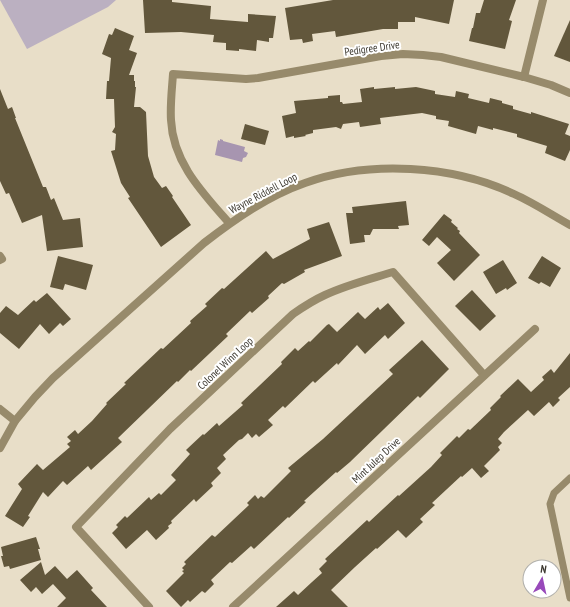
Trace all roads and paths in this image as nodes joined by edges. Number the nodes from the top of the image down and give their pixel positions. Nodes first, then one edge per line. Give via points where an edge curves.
1 (543, 0) edge
2 (524, 77) junction
3 (570, 93) edge
4 (230, 223) junction
5 (570, 225) edge
6 (0, 256) edge
7 (0, 260) edge
8 (535, 329) dead end
9 (484, 375) junction
10 (0, 409) edge
11 (14, 421) junction
12 (0, 448) edge
13 (570, 478) edge
14 (570, 598) edge
15 (149, 607) edge
16 (233, 607) edge

1 - 2 street
2 - 3 street, Pedigree Drive
2 - 4 street, Pedigree Drive via 441,57 403,54 258,78 173,74 171,120 180,159 189,174
4 - 5 street, Wayne Riddell Loop via 255,207 304,183 330,176 394,168 428,170 485,183 514,194
4 - 11 street, Wayne Riddell Loop via 53,378
6 - 7 street
8 - 9 street, Mint Julep Drive
9 - 15 street, Colonel Winn Loop via 393,272 325,295 293,314 170,429 76,527
9 - 16 street, Mint Julep Drive
10 - 11 street
11 - 12 street, Wayne Riddell Loop
13 - 14 lane via 554,493 550,504

